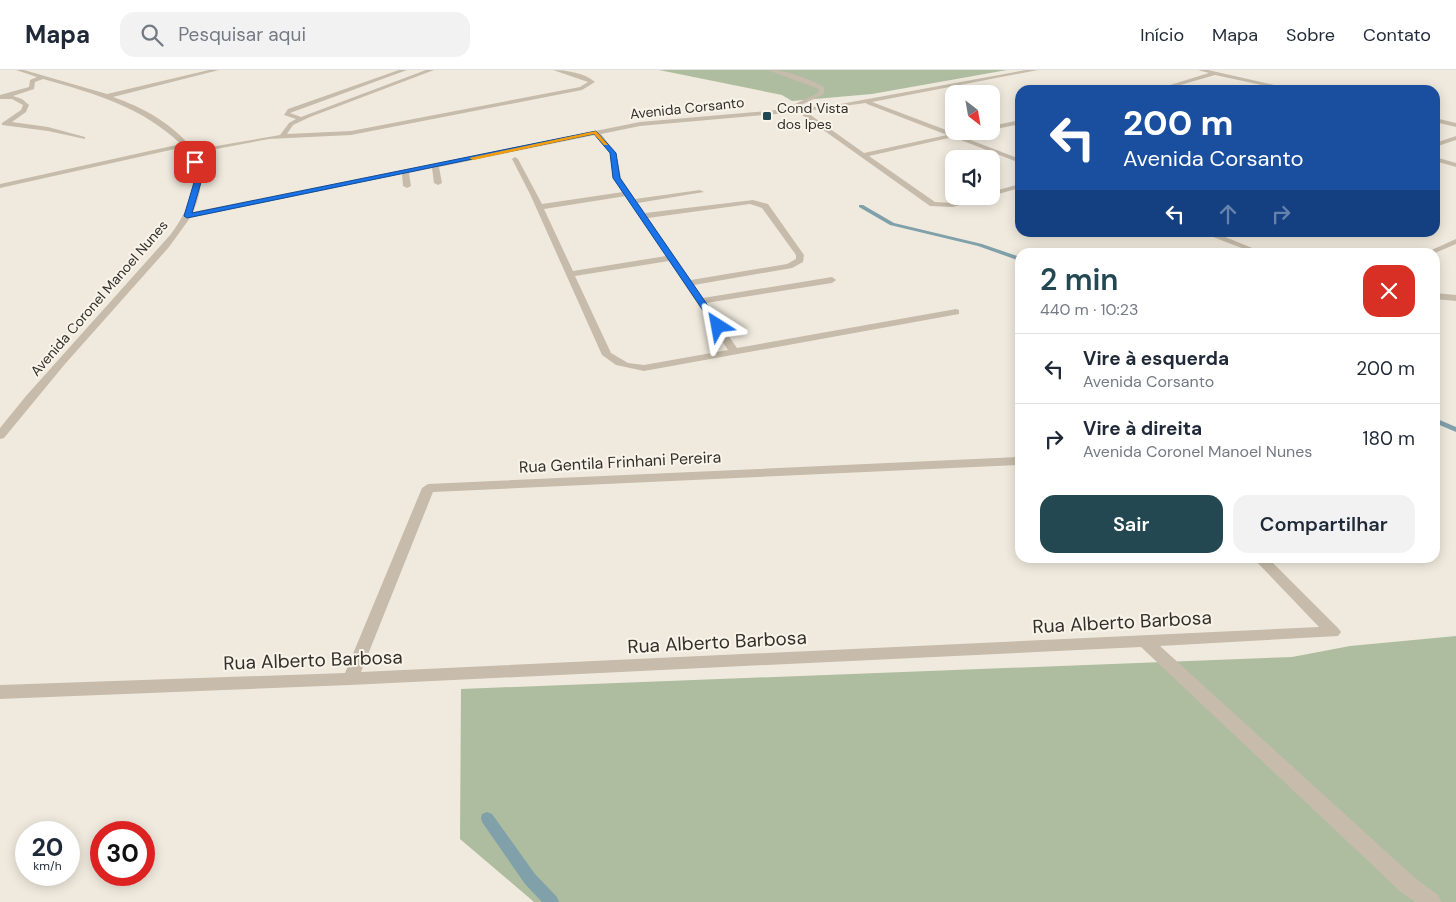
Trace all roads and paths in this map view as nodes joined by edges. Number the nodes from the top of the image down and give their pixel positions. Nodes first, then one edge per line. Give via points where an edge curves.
1 (20, 70) edge
2 (181, 70) edge
3 (216, 70) edge
4 (404, 70) edge
5 (431, 70) edge
6 (556, 70) edge
7 (771, 70) edge
8 (1035, 70) edge
9 (1201, 70) edge
10 (1215, 73) junction
11 (44, 77) junction
12 (184, 78) junction
13 (1174, 85) edge
14 (1269, 85) edge
15 (8, 96) junction
16 (108, 96) junction
17 (0, 97) edge
18 (866, 103) junction
19 (800, 111) junction
20 (774, 113) junction
21 (302, 119) junction
22 (1440, 121) edge
23 (7, 123) junction
24 (1015, 123) edge
25 (1456, 125) edge
26 (1000, 126) edge
27 (0, 127) edge
28 (945, 131) edge
29 (596, 132) junction
30 (282, 136) junction
31 (945, 137) edge
32 (84, 138) dead end
33 (1456, 138) edge
34 (968, 140) edge
35 (1440, 143) edge
36 (185, 144) junction
37 (191, 152) junction
38 (864, 155) junction
39 (515, 159) dead end
40 (1015, 159) edge
41 (1440, 161) edge
42 (1456, 165) edge
43 (435, 166) junction
44 (405, 172) junction
45 (372, 178) junction
46 (438, 183) dead end
47 (0, 186) edge
48 (407, 186) dead end
49 (1015, 187) edge
50 (700, 192) dead end
51 (1000, 192) edge
52 (627, 194) junction
53 (633, 202) junction
54 (953, 205) edge
55 (540, 207) junction
56 (239, 214) dead end
57 (187, 216) junction
58 (643, 216) junction
59 (1218, 237) edge
60 (1456, 241) edge
61 (1247, 248) edge
62 (1440, 248) edge
63 (671, 258) junction
64 (570, 274) junction
65 (832, 280) dead end
66 (689, 284) junction
67 (1440, 296) edge
68 (1456, 298) edge
69 (700, 301) junction
70 (956, 312) dead end
71 (735, 352) junction
72 (0, 436) edge
73 (1015, 461) edge
74 (1265, 563) edge
75 (1144, 641) junction
76 (350, 679) junction
77 (0, 692) edge
78 (1431, 902) edge

1 - 11 street, Avenida Coronel Manoel Nunes
2 - 12 street
3 - 12 street
4 - 21 street via 286,114
5 - 21 street
6 - 30 street via 592,82 582,88 351,133
7 - 20 street via 813,82 822,88 821,94 812,100
8 - 18 street, Avenida Corsanto
9 - 10 street
10 - 13 street
10 - 14 street
11 - 15 street via 32,81 32,88
11 - 16 street, Avenida Coronel Manoel Nunes
12 - 16 street
15 - 17 street
15 - 23 street via 22,100 26,105 24,111
16 - 36 street, Avenida Coronel Manoel Nunes via 138,108
18 - 19 street, Avenida Corsanto
18 - 28 street
19 - 20 street, Avenida Corsanto
19 - 38 street
20 - 29 street, Avenida Corsanto via 666,120
21 - 30 street via 290,124
22 - 25 street
23 - 27 street
23 - 32 street
24 - 26 street
29 - 43 street, Avenida Corsanto
29 - 52 street via 613,153 616,178
30 - 37 street
31 - 38 street
33 - 35 street
34 - 40 street
36 - 37 street, Avenida Coronel Manoel Nunes
36 - 47 street
37 - 57 street, Avenida Coronel Manoel Nunes via 199,179
38 - 54 street via 938,206
39 - 55 street
41 - 42 street
43 - 44 street, Avenida Corsanto
43 - 46 street
44 - 45 street, Avenida Corsanto
44 - 48 street
45 - 56 street via 360,188
45 - 57 street, Avenida Corsanto
49 - 51 street
50 - 53 street
52 - 53 street
52 - 55 street
53 - 58 street
55 - 64 street
57 - 72 street, Avenida Coronel Manoel Nunes via 158,254
58 - 63 street
58 - 66 street via 758,203 765,206 800,255 800,260 789,266
59 - 61 street
60 - 62 street
63 - 64 street
63 - 66 street
64 - 71 street via 607,355 616,362 644,368
65 - 69 street
66 - 69 street
67 - 68 street
69 - 71 street
70 - 71 street
73 - 76 street, Rua Gentila Frinhani Pereira via 428,488
74 - 75 street, Rua Alberto Barbosa via 1333,632
75 - 76 street, Rua Alberto Barbosa
75 - 78 street via 1408,885
76 - 77 street, Rua Alberto Barbosa

